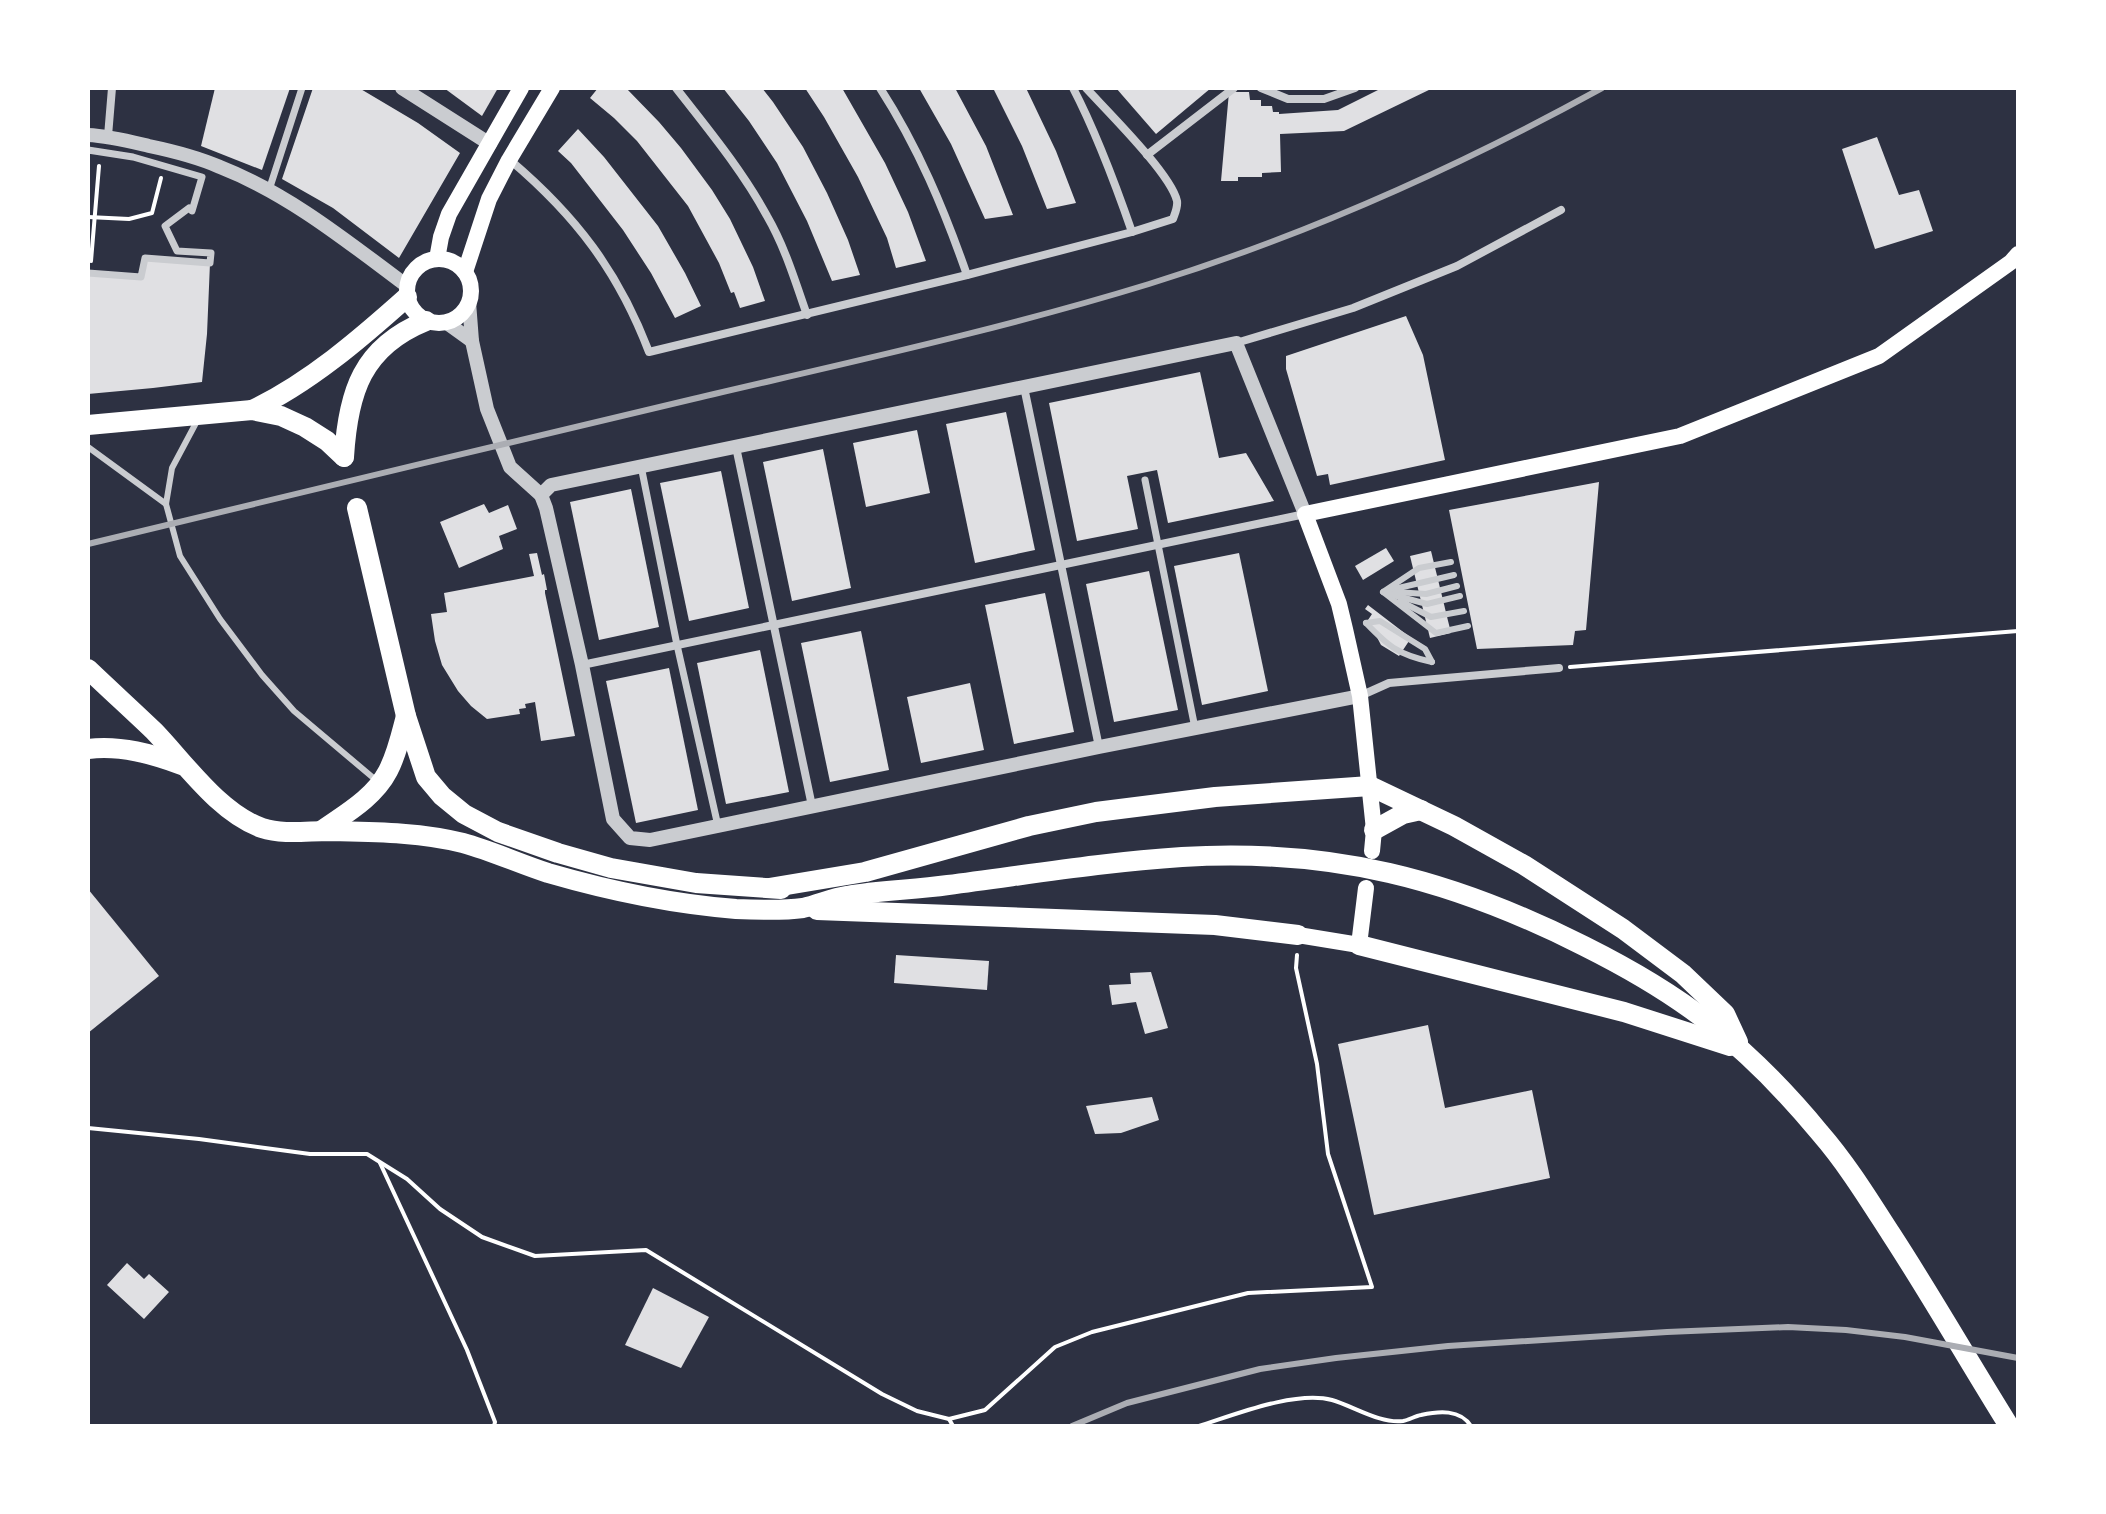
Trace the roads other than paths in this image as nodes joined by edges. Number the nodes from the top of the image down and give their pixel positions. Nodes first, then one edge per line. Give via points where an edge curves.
1 (112, 88) edge
2 (302, 88) edge
3 (402, 88) edge
4 (521, 88) edge
5 (552, 88) edge
6 (676, 88) edge
7 (880, 88) edge
8 (1073, 88) edge
9 (1086, 88) edge
10 (1234, 88) edge
11 (1261, 88) edge
12 (1355, 88) edge
13 (88, 135) edge
14 (108, 136) junction
15 (490, 144) junction
16 (88, 150) edge
17 (1147, 155) junction
18 (509, 160) junction
19 (269, 190) junction
20 (1561, 210) dead end
21 (1132, 232) junction
22 (2018, 254) edge
23 (437, 259) junction
24 (465, 272) junction
25 (89, 273) edge
26 (967, 275) junction
27 (407, 291) junction
28 (469, 302) junction
29 (807, 315) junction
30 (437, 322) junction
31 (472, 341) junction
32 (1236, 343) junction
33 (1024, 387) junction
34 (252, 410) junction
35 (201, 414) junction
36 (88, 425) edge
37 (88, 447) edge
38 (736, 447) junction
39 (641, 466) junction
40 (1145, 480) dead end
41 (541, 495) junction
42 (166, 504) junction
43 (357, 508) dead end
44 (1305, 514) junction
45 (1157, 544) junction
46 (1451, 562) dead end
47 (1060, 565) junction
48 (1454, 575) dead end
49 (1457, 586) dead end
50 (1383, 592) junction
51 (1460, 596) dead end
52 (1464, 611) dead end
53 (1366, 623) joint
54 (775, 625) junction
55 (1468, 626) dead end
56 (677, 645) junction
57 (582, 665) junction
58 (1559, 668) road end
59 (88, 669) edge
60 (1360, 696) junction
61 (406, 716) junction
62 (1195, 728) junction
63 (1099, 747) junction
64 (88, 749) edge
65 (182, 765) junction
66 (380, 783) junction
67 (1370, 786) junction
68 (812, 806) junction
69 (1421, 810) junction
70 (718, 826) junction
71 (1374, 830) junction
72 (321, 831) junction
73 (1364, 858) junction
74 (769, 888) junction
75 (1366, 888) dead end
76 (845, 896) junction
77 (801, 908) junction
78 (1298, 935) joint
79 (1359, 945) junction
80 (1742, 1049) junction
81 (2009, 1426) edge

1 - 14 street
2 - 19 street
3 - 15 street
4 - 15 main road
5 - 18 main road
6 - 29 street via 767,215
7 - 26 street via 935,187
8 - 21 street
9 - 17 street
10 - 17 street
11 - 12 street via 1288,99 1324,99
13 - 14 street
14 - 19 street via 218,166
15 - 23 main road via 449,214
16 - 25 street via 202,177 192,211 189,208 165,226 177,251 211,253 210,263 145,258 141,277
17 - 21 street via 1178,204 1173,219
18 - 24 main road via 489,199
18 - 29 street via 582,231 601,257 649,352
19 - 27 street via 341,236
20 - 32 street via 1457,266 1353,308
21 - 26 street
22 - 44 main road via 1879,356 1680,436
23 - 24 main road
23 - 27 main road via 417,267
24 - 28 main road
26 - 29 street
27 - 30 main road via 417,315
27 - 34 main road via 330,361
28 - 30 main road via 457,319
28 - 31 street
30 - 31 street
30 - 34 main road via 405,330 385,344 360,379 350,403 344,457 305,427
31 - 41 street via 487,409 510,467
32 - 33 street
32 - 44 street
33 - 38 street
33 - 47 street
34 - 35 main road
35 - 36 main road
35 - 42 lane via 172,468
37 - 42 lane
38 - 39 street
38 - 54 street
39 - 41 street via 551,485
39 - 56 street
40 - 45 street
41 - 57 street
42 - 66 lane via 180,556 262,675 294,711
43 - 61 main road
44 - 45 street
44 - 60 main road via 1339,604
45 - 47 street
45 - 62 street
46 - 50 lane via 1419,568
47 - 54 street
47 - 63 street
48 - 50 lane
49 - 50 lane via 1426,594
50 - 51 lane via 1427,604
50 - 52 lane via 1431,617
50 - 55 lane via 1436,633
53 - 53 lane via 1380,621 1425,649 1432,662 1408,657
54 - 56 street
54 - 68 street
56 - 57 street
56 - 70 street
57 - 70 street via 613,819 630,838 650,840
58 - 60 street via 1389,683
59 - 65 main road
60 - 62 street
60 - 67 main road
61 - 66 main road
61 - 74 main road via 426,777 464,814 498,832 611,868 696,883
62 - 63 street
63 - 68 street
64 - 65 main road via 146,752
65 - 72 main road via 234,813 262,828
66 - 72 main road
67 - 69 main road
67 - 71 main road
67 - 74 main road via 1096,812 865,872
68 - 70 street
69 - 71 main road
69 - 80 main road via 1524,865 1623,929 1725,1014
71 - 73 main road
72 - 77 main road via 464,843 543,871 675,902
73 - 76 main road via 1184,857
73 - 80 main road via 1383,871 1489,902 1553,930 1667,991
74 - 76 main road
75 - 79 main road
76 - 77 main road
77 - 78 main road via 1215,925
78 - 79 main road
79 - 80 main road via 1624,1012
80 - 81 main road via 1821,1133 1849,1171

